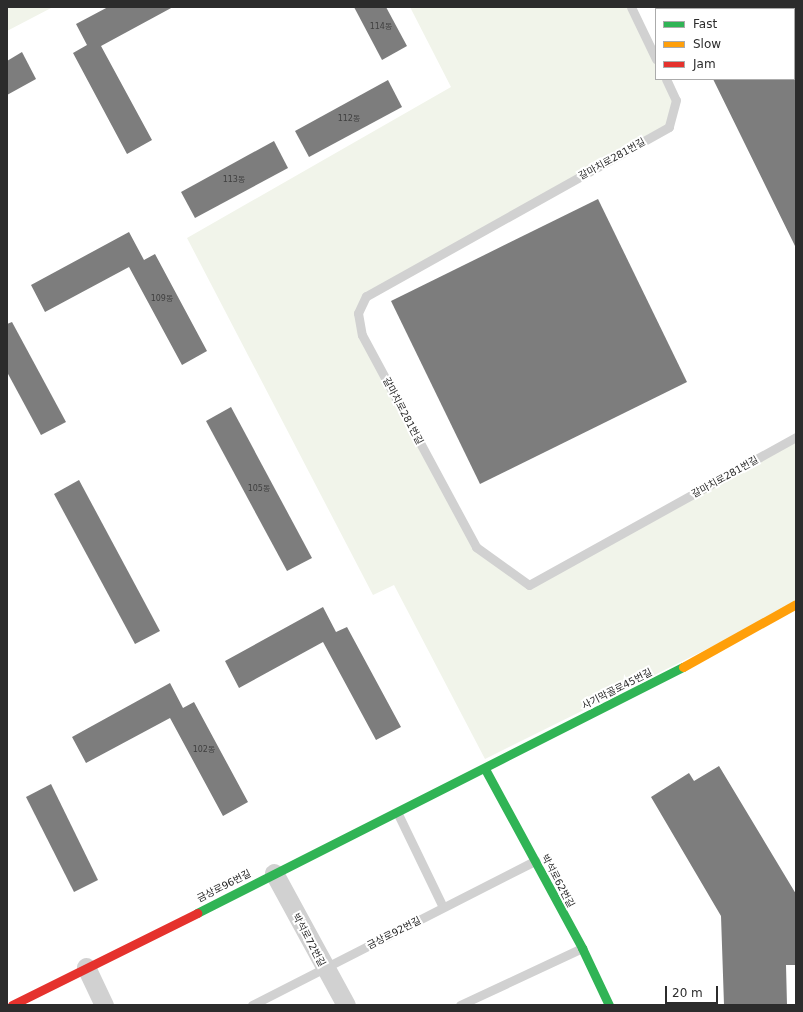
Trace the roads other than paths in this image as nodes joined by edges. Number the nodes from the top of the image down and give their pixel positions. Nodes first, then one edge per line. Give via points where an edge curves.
1 (631, 7) edge
2 (655, 57) edge
3 (666, 80) edge
4 (796, 437) edge
5 (796, 604) edge
6 (485, 769) junction
7 (446, 789) joint
8 (398, 814) junction
9 (535, 861) junction
10 (274, 873) junction
11 (443, 907) junction
12 (582, 948) junction
13 (86, 968) junction
14 (324, 969) junction
15 (12, 1005) edge
16 (104, 1005) edge
17 (252, 1005) edge
18 (346, 1005) edge
19 (460, 1005) edge
20 (608, 1005) edge

1 - 2 lane
3 - 4 lane, 갈마치로281번길 via 676,100 669,128 366,296 358,313 362,335 476,547 529,585
5 - 6 street, 사기막골로45번길 via 694,661
6 - 7 street, 사기막골로45번길
6 - 9 street, 박석로62번길
7 - 8 street, 금상로96번길
8 - 10 street, 금상로96번길
8 - 11 lane
9 - 11 lane, 금상로92번길
9 - 12 street, 박석로62번길
10 - 13 street, 금상로96번길
10 - 14 street, 박석로72번길
11 - 14 lane, 금상로92번길
12 - 19 lane
12 - 20 street, 박석로62번길
13 - 15 street, 금상로96번길
13 - 16 street
14 - 17 lane, 금상로92번길
14 - 18 street, 박석로72번길

